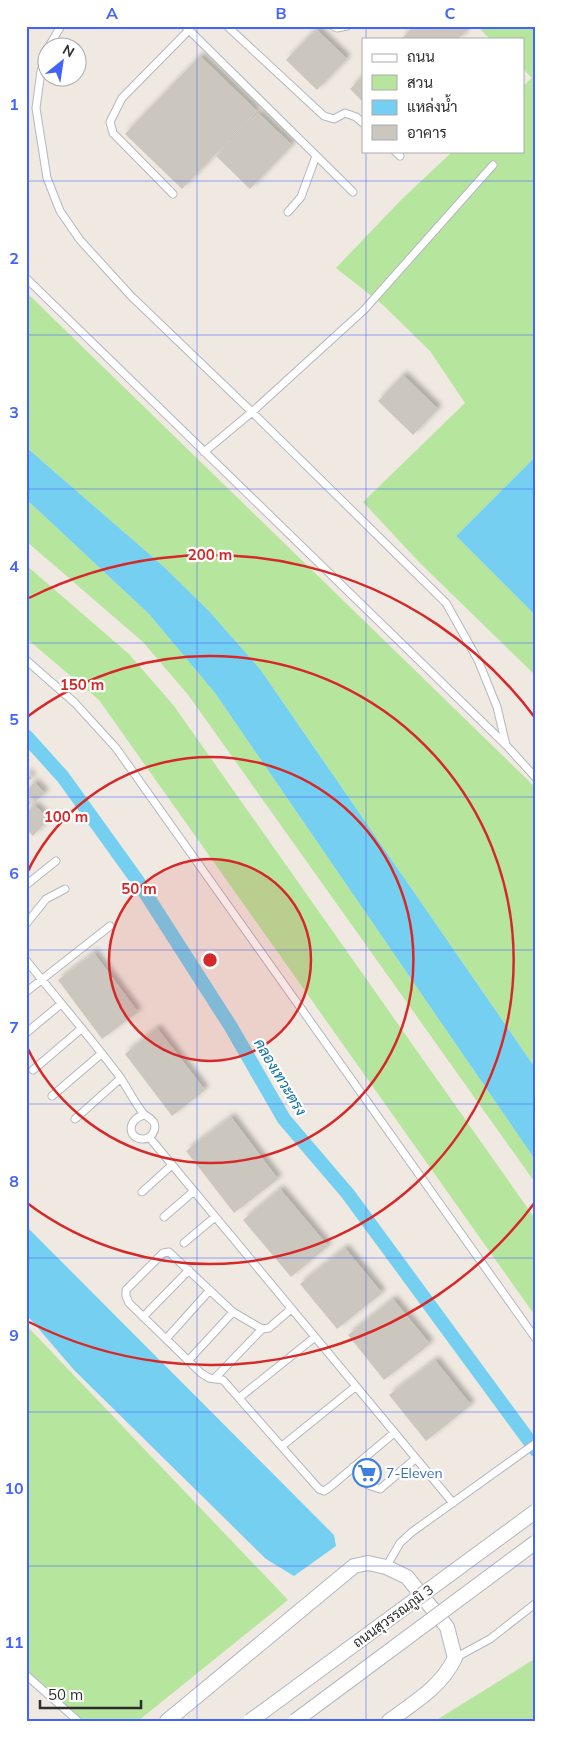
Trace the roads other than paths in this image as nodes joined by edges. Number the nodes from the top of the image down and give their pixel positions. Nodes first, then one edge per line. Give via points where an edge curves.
1 (61, 26) edge
2 (227, 26) edge
3 (333, 26) edge
4 (347, 26) edge
5 (187, 28) edge
6 (54, 38) edge
7 (39, 88) edge
8 (362, 122) edge
9 (316, 156) junction
10 (494, 165) dead end
11 (353, 192) dead end
12 (173, 194) dead end
13 (288, 212) dead end
14 (26, 278) edge
15 (252, 412) junction
16 (204, 452) junction
17 (26, 660) edge
18 (506, 745) junction
19 (536, 778) edge
20 (56, 861) dead end
21 (26, 885) edge
22 (65, 889) dead end
23 (26, 924) edge
24 (110, 926) dead end
25 (26, 960) edge
26 (42, 980) junction
27 (26, 992) edge
28 (61, 1004) junction
29 (81, 1029) junction
30 (26, 1033) edge
31 (101, 1054) junction
32 (33, 1070) dead end
33 (121, 1078) junction
34 (52, 1096) dead end
35 (144, 1115) junction
36 (75, 1119) dead end
37 (149, 1137) junction
38 (172, 1165) junction
39 (142, 1192) dead end
40 (194, 1192) junction
41 (164, 1217) dead end
42 (215, 1217) junction
43 (184, 1243) dead end
44 (189, 1270) junction
45 (210, 1290) junction
46 (291, 1309) junction
47 (233, 1312) junction
48 (142, 1317) junction
49 (262, 1329) junction
50 (315, 1337) junction
51 (166, 1339) junction
52 (536, 1339) edge
53 (188, 1361) junction
54 (215, 1378) junction
55 (355, 1387) junction
56 (238, 1398) junction
57 (394, 1433) junction
58 (536, 1443) edge
59 (282, 1446) junction
60 (415, 1459) junction
61 (353, 1467) junction
62 (453, 1503) junction
63 (536, 1511) edge
64 (536, 1542) edge
65 (386, 1567) junction
66 (536, 1604) edge
67 (455, 1658) junction
68 (26, 1675) edge
69 (78, 1721) edge
70 (167, 1721) edge
71 (250, 1721) edge
72 (295, 1721) edge
73 (390, 1721) edge

1 - 6 lane
2 - 8 lane via 324,116 334,119 346,113
3 - 4 lane
5 - 9 lane
5 - 12 lane via 122,98 110,122 113,133
7 - 15 lane via 36,108 47,178 60,211 80,240 130,296
9 - 11 lane
9 - 13 lane via 301,197
10 - 15 lane via 364,310
14 - 16 lane
15 - 16 lane
15 - 18 lane via 446,603 478,660 497,707
16 - 18 lane
17 - 52 lane via 75,703 116,748
18 - 19 lane
20 - 21 lane
22 - 23 lane via 46,899
24 - 26 lane
25 - 26 lane
26 - 27 lane
26 - 28 lane
28 - 29 lane
28 - 30 lane
29 - 31 lane
29 - 32 lane
31 - 33 lane
31 - 34 lane
33 - 35 lane
33 - 36 lane
35 - 37 lane via 155,1125
35 - 37 lane via 132,1122 131,1130 142,1139
37 - 38 lane
38 - 39 lane
38 - 40 lane
40 - 41 lane
40 - 42 lane
42 - 43 lane
42 - 46 lane
44 - 45 lane
44 - 48 lane
44 - 48 lane via 169,1252 163,1253 126,1290 129,1304
45 - 47 lane
45 - 51 lane
46 - 49 lane via 269,1328
46 - 50 lane
47 - 49 lane
47 - 53 lane
48 - 51 lane
49 - 54 lane
50 - 55 lane
50 - 56 lane
51 - 53 lane
53 - 54 lane via 201,1373
54 - 56 lane via 223,1380
55 - 57 lane
55 - 59 lane
56 - 59 lane
57 - 60 lane
57 - 61 lane
58 - 62 lane
59 - 61 lane via 324,1491
60 - 61 lane via 380,1489 368,1485
60 - 62 lane
62 - 65 lane via 400,1543
63 - 71 street, ถนนสุวรรณภูมิ 3, bridge
64 - 72 street, ถนนสุวรรณภูมิ 3, bridge
65 - 67 street via 407,1577 447,1627
65 - 70 street via 368,1563 354,1566
66 - 67 lane via 490,1639
67 - 73 street via 446,1676 435,1687
68 - 69 lane

